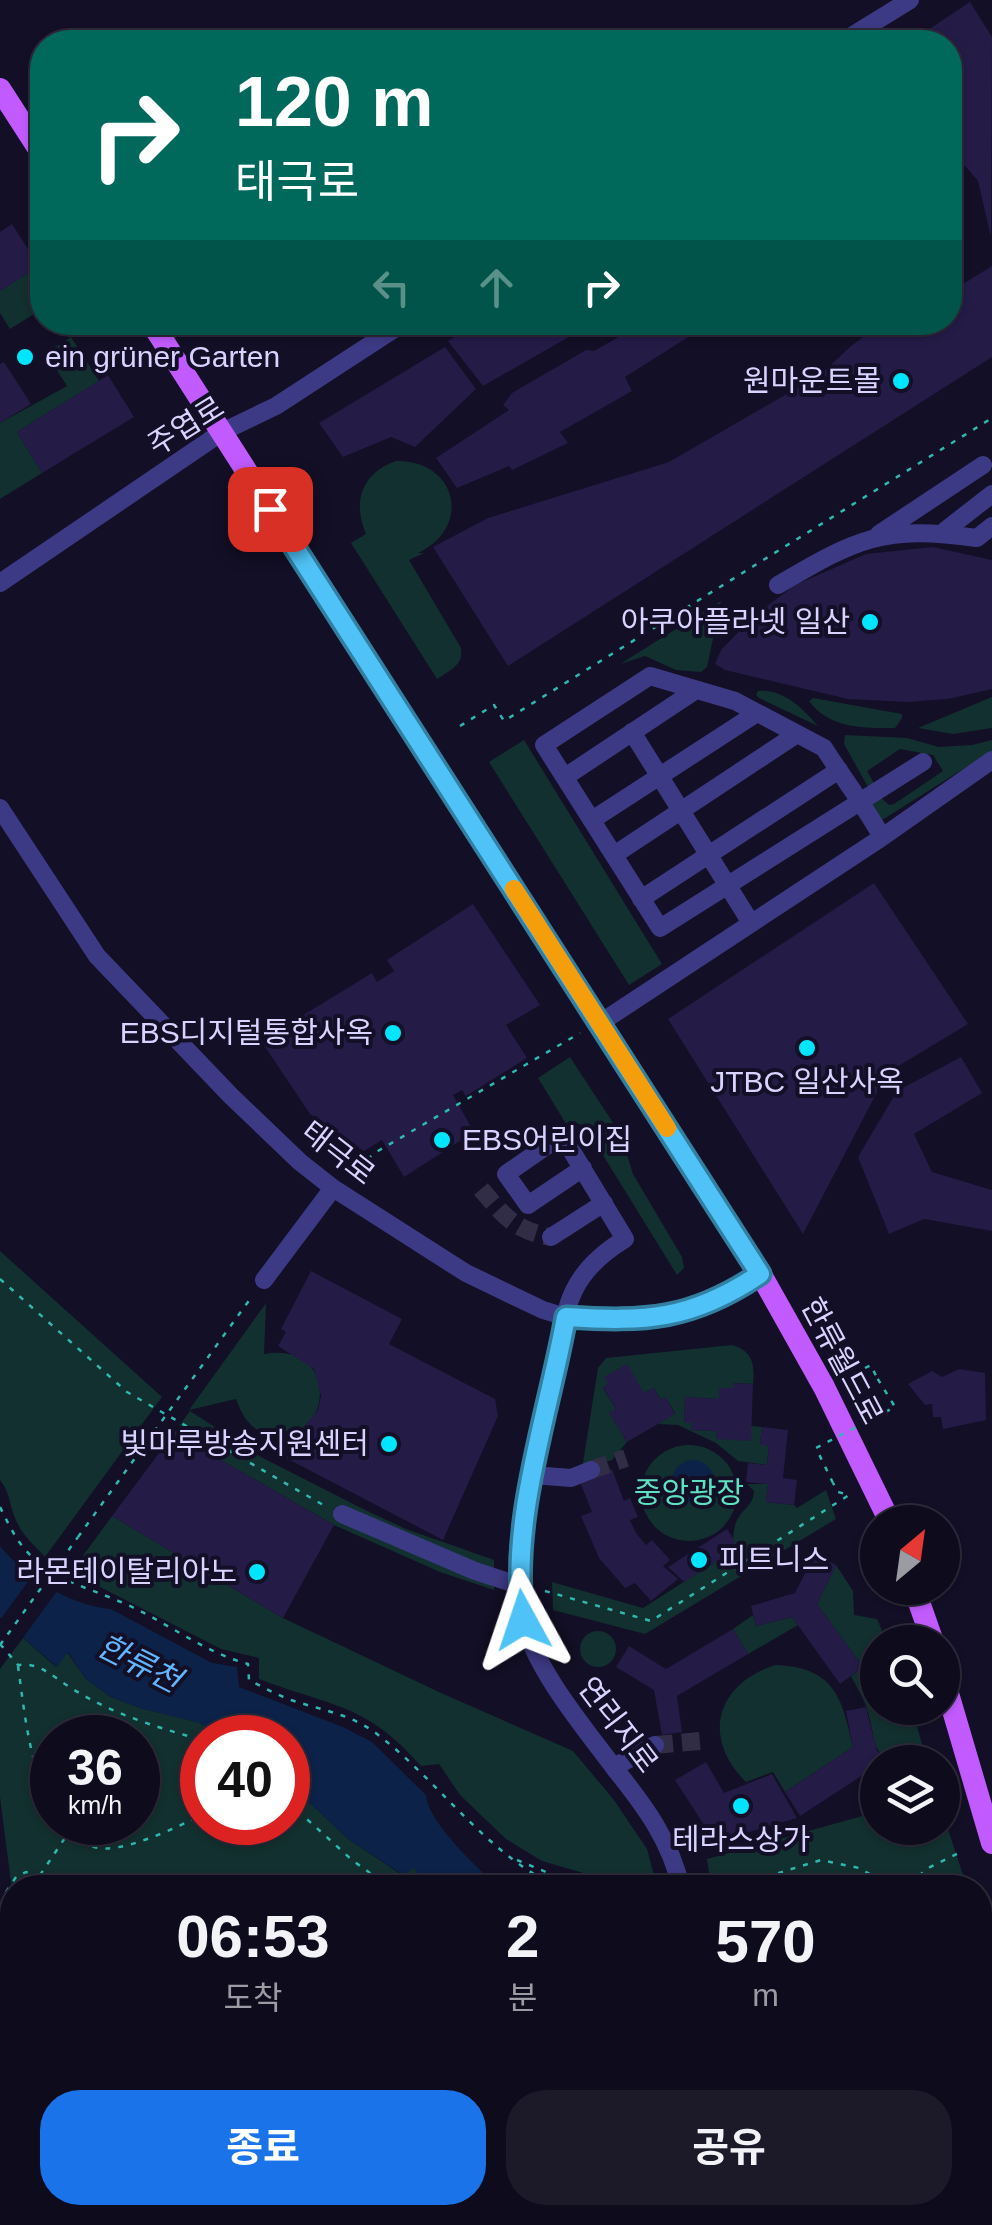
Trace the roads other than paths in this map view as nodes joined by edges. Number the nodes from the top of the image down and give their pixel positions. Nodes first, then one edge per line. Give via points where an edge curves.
1 (910, 0) edge
2 (861, 30) edge
3 (0, 89) edge
4 (30, 135) edge
5 (159, 335) edge
6 (385, 335) edge
7 (222, 432) junction
8 (983, 464) dead end
9 (992, 494) edge
10 (992, 526) edge
11 (942, 533) junction
12 (879, 534) junction
13 (0, 582) edge
14 (778, 584) dead end
15 (696, 690) junction
16 (757, 713) junction
17 (632, 732) junction
18 (798, 734) junction
19 (992, 760) edge
20 (923, 762) dead end
21 (839, 770) junction
22 (564, 777) junction
23 (660, 777) junction
24 (861, 804) junction
25 (0, 808) edge
26 (681, 811) junction
27 (592, 820) junction
28 (882, 837) junction
29 (614, 855) junction
30 (708, 855) junction
31 (728, 887) junction
32 (642, 899) junction
33 (752, 924) junction
34 (590, 1028) junction
35 (583, 1168) dead end
36 (333, 1188) junction
37 (604, 1203) junction
38 (550, 1238) dead end
39 (760, 1274) junction
40 (260, 1285) road end
41 (566, 1317) junction
42 (592, 1470) tunnel mouth
43 (533, 1475) junction
44 (882, 1505) edge
45 (337, 1512) road end
46 (518, 1586) junction
47 (957, 1725) edge
48 (655, 1745) tunnel mouth
49 (614, 1768) junction
50 (992, 1843) edge
51 (682, 1875) edge

1 - 2 street
3 - 4 main road
5 - 7 main road, 한류월드로
6 - 7 street, 주엽로 via 276,406
7 - 13 street, 주엽로
7 - 34 main road, 한류월드로
8 - 12 street
9 - 11 street
10 - 11 street via 977,538
11 - 12 street
12 - 14 street
15 - 16 street
15 - 17 street
15 - 22 street via 650,676 544,745
16 - 18 street
16 - 23 street
17 - 22 street
17 - 23 street
18 - 21 street via 824,748
18 - 26 street
19 - 28 street
20 - 24 street
21 - 24 street
21 - 30 street
22 - 27 street
23 - 26 street
23 - 27 street
24 - 28 street
24 - 31 street
25 - 36 street, 태극로 via 97,956 232,1096
26 - 29 street
26 - 30 street
27 - 29 street
28 - 33 street
29 - 32 street
30 - 31 street
30 - 32 street
31 - 32 street via 660,928
31 - 33 street
33 - 34 street
34 - 39 main road, 한류월드로
35 - 37 street
36 - 40 street
36 - 41 street, 태극로 via 466,1273
37 - 38 street
37 - 41 street, 연리지로 via 625,1239 597,1256 578,1279
39 - 41 street, 태극로 via 718,1300 674,1315
39 - 44 main road, 한류월드로
41 - 43 street, 연리지로
42 - 43 street via 571,1478
43 - 46 street, 연리지로
45 - 46 street
46 - 49 street, 연리지로 via 523,1620 546,1674
47 - 50 main road
48 - 49 street
49 - 51 street, 연리지로

